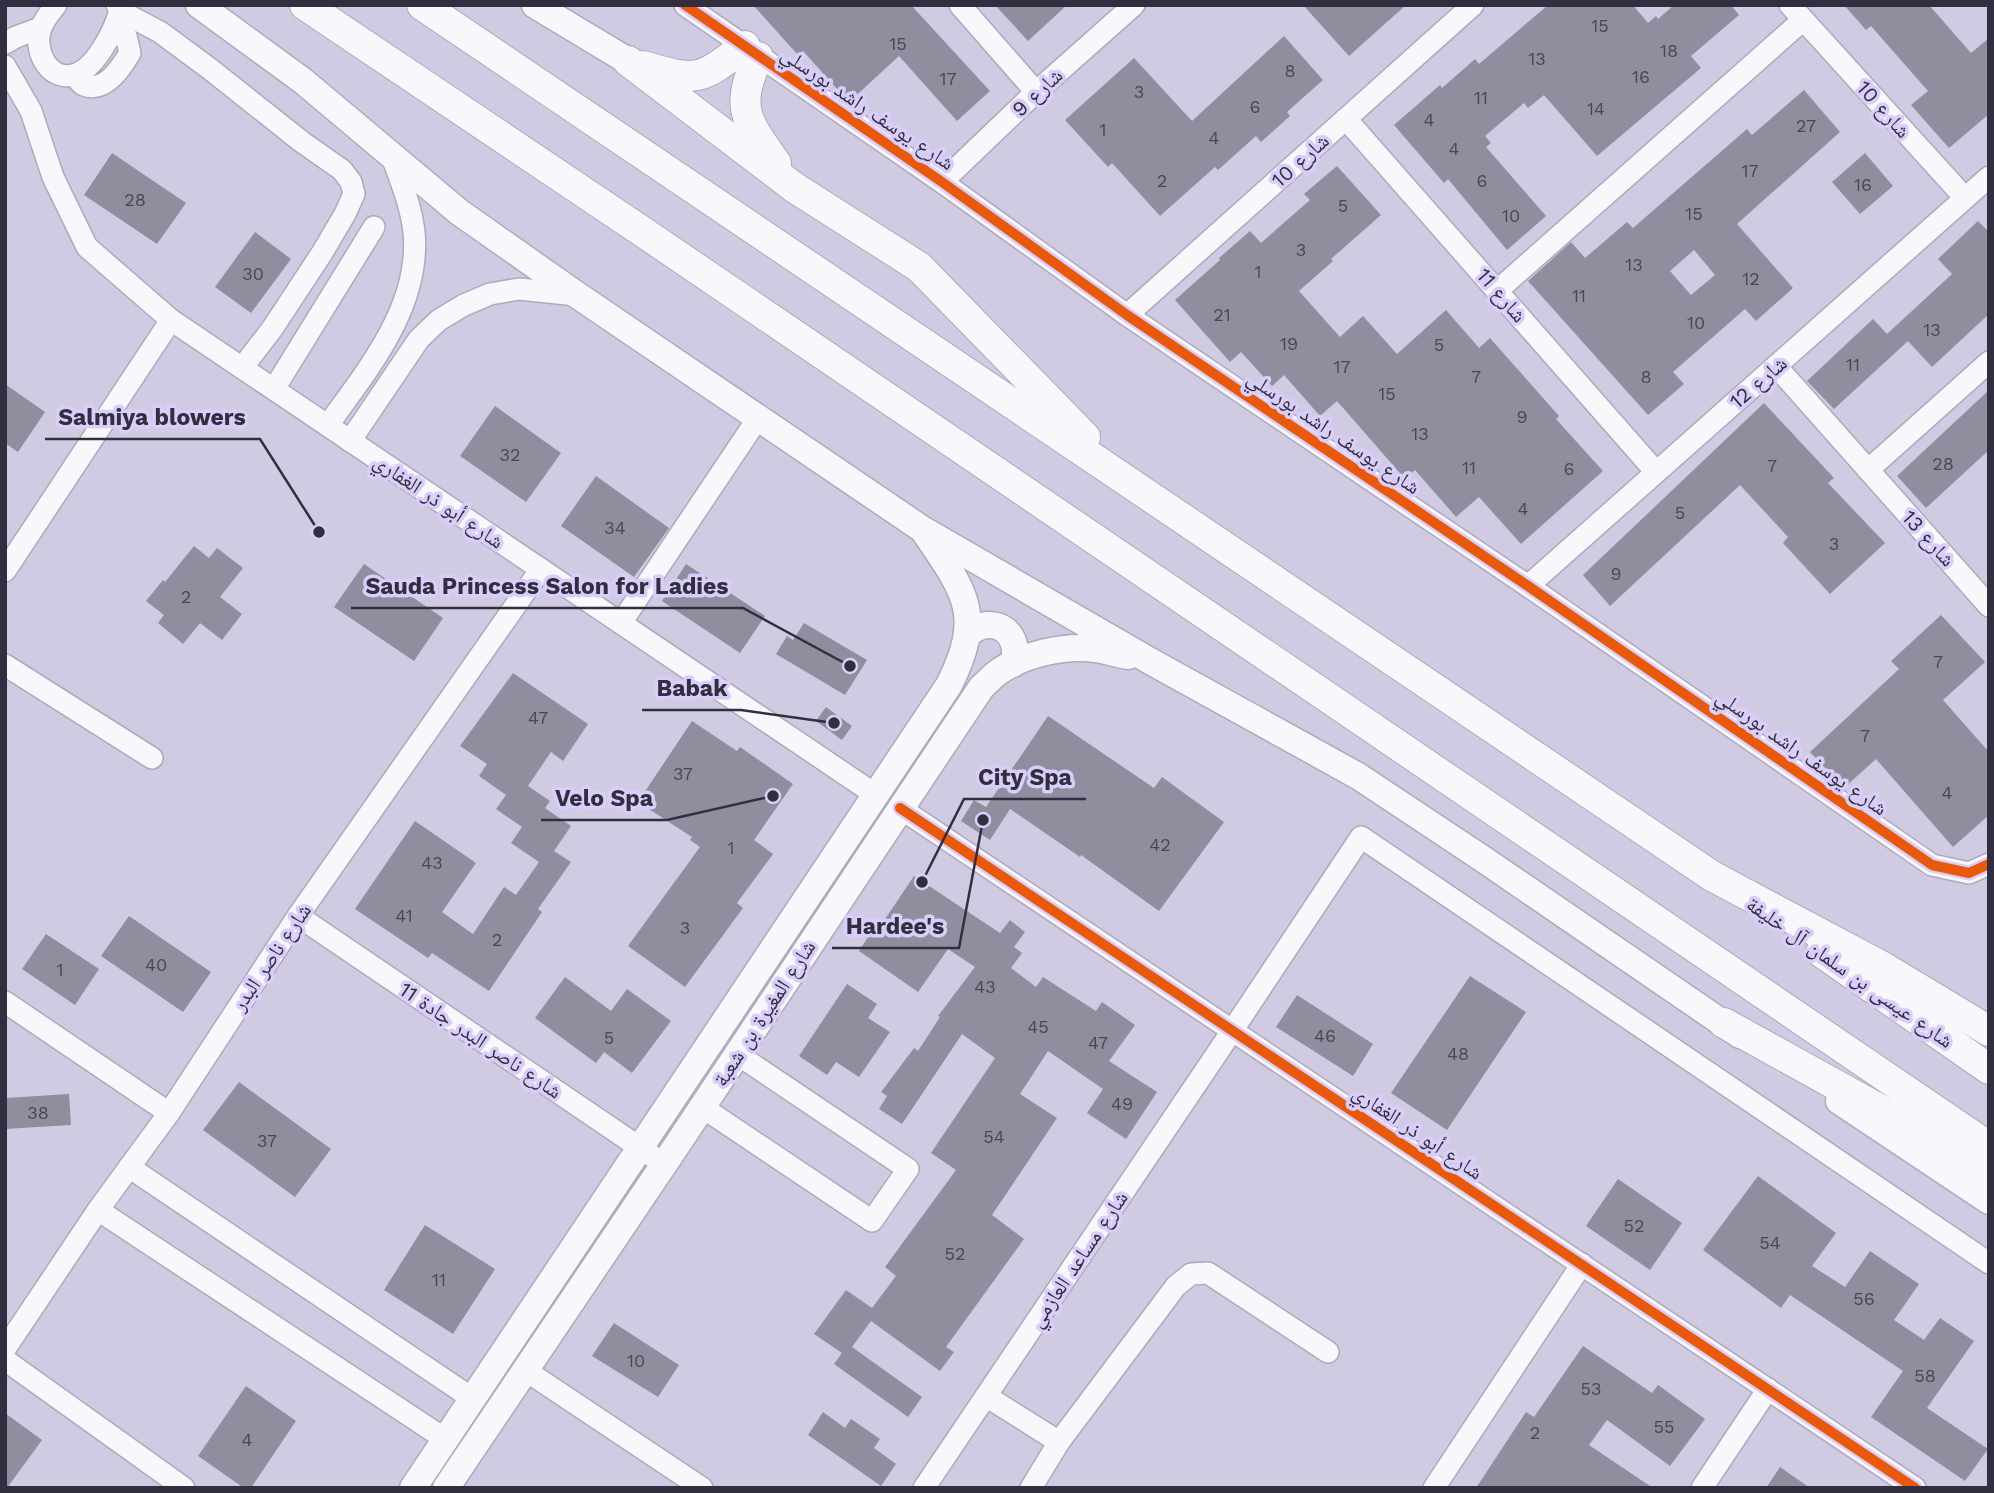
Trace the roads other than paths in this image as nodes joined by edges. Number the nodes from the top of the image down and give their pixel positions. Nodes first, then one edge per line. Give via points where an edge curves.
1 (56, 5) edge
2 (198, 5) edge
3 (304, 5) edge
4 (422, 5) edge
5 (535, 5) edge
6 (685, 5) edge
7 (960, 5) edge
8 (1134, 5) edge
9 (1473, 5) edge
10 (118, 13) edge
11 (1797, 13) edge
12 (40, 28) junction
13 (5, 43) edge
14 (752, 52) junction
15 (628, 61) junction
16 (50, 70) junction
17 (10, 74) edge
18 (1036, 92) junction
19 (1346, 119) junction
20 (391, 154) junction
21 (1989, 177) edge
22 (943, 181) junction
23 (795, 188) junction
24 (1965, 198) junction
25 (374, 227) dead end
26 (1498, 290) junction
27 (577, 295) junction
28 (1127, 315) junction
29 (171, 320) junction
30 (1989, 362) edge
31 (1776, 366) junction
32 (242, 368) junction
33 (274, 389) junction
34 (758, 418) junction
35 (328, 425) junction
36 (350, 441) junction
37 (1868, 470) junction
38 (1656, 472) junction
39 (1129, 483) junction
40 (922, 529) junction
41 (541, 569) junction
42 (5, 571) edge
43 (1528, 586) junction
44 (1989, 606) edge
45 (621, 623) junction
46 (968, 634) junction
47 (1150, 661) junction
48 (1013, 664) junction
49 (5, 665) edge
50 (152, 758) dead end
51 (876, 795) junction
52 (900, 808) junction
53 (1979, 868) edge
54 (1712, 876) junction
55 (298, 916) junction
56 (5, 1002) edge
57 (1724, 1023) junction
58 (1232, 1031) junction
59 (1989, 1031) edge
60 (737, 1054) junction
61 (1989, 1069) edge
62 (702, 1107) junction
63 (169, 1112) junction
64 (1989, 1147) edge
65 (640, 1149) junction
66 (664, 1164) junction
67 (129, 1167) junction
68 (1989, 1170) edge
69 (1989, 1200) edge
70 (98, 1210) junction
71 (1989, 1263) edge
72 (1582, 1264) junction
73 (5, 1349) edge
74 (1328, 1352) dead end
75 (5, 1360) edge
76 (526, 1370) junction
77 (1768, 1389) junction
78 (986, 1396) junction
79 (473, 1398) junction
80 (445, 1439) junction
81 (1059, 1442) junction
82 (184, 1488) edge
83 (413, 1488) edge
84 (446, 1488) edge
85 (702, 1488) edge
86 (924, 1488) edge
87 (1031, 1488) edge
88 (1434, 1488) edge
89 (1702, 1488) edge
90 (1915, 1488) edge

1 - 12 street
2 - 20 main road via 303,80
3 - 64 highway
4 - 39 highway
5 - 15 main road
6 - 14 street, شارع يوسف راشد بورسلي
7 - 18 street
8 - 18 street, شارع 9
9 - 19 street, شارع 10
10 - 16 street via 130,52 111,79 97,85 82,84 75,75
10 - 32 street via 160,32 342,170 351,182 354,194 345,214
11 - 24 street, شارع 10
11 - 26 street, شارع 10
12 - 13 street
12 - 16 street via 38,51
14 - 15 highway via 693,77
14 - 22 street, شارع يوسف راشد بورسلي
14 - 23 highway via 744,101 748,120
15 - 23 highway
16 - 17 street via 33,79
17 - 29 street, شارع أبو ذر الغفاري via 31,111 53,177 87,247
18 - 22 street, شارع 9
19 - 26 street, شارع 11
19 - 28 street, شارع 10
20 - 27 main road via 459,212
20 - 35 street via 414,235 410,284 378,356
21 - 24 street, شارع 12
22 - 28 street, شارع يوسف راشد بورسلي
23 - 39 highway via 919,267
24 - 31 street, شارع 12
25 - 33 street
26 - 38 street, شارع 11
27 - 34 main road
27 - 36 street, شارع أبو ذر الغفاري via 519,289 490,294 439,320 419,339
28 - 43 street, شارع يوسف راشد بورسلي
29 - 32 street, شارع أبو ذر الغفاري
29 - 42 street
30 - 37 street
31 - 37 street, شارع 13
31 - 38 street, شارع 12
32 - 33 street, شارع أبو ذر الغفاري
33 - 35 street, شارع أبو ذر الغفاري
34 - 40 main road
34 - 45 street
35 - 36 street, شارع أبو ذر الغفاري
36 - 41 street, شارع أبو ذر الغفاري
37 - 44 street, شارع 13
38 - 43 street, شارع 12
39 - 54 highway
40 - 46 main road, شارع المغيرة بن شعبة via 963,594
40 - 47 main road
41 - 45 street, شارع أبو ذر الغفاري
41 - 55 street, شارع ناصر البدر
43 - 53 street, شارع يوسف راشد بورسلي via 1932,864
45 - 51 street, شارع أبو ذر الغفاري
46 - 48 main road via 985,625 1004,629 1015,645
46 - 51 main road, شارع المغيرة بن شعبة via 948,685
47 - 48 main road, شارع المغيرة بن شعبة via 1075,649 1038,654
47 - 57 main road via 1358,776
48 - 52 main road, شارع المغيرة بن شعبة via 981,688
49 - 50 street
51 - 65 main road, شارع المغيرة بن شعبة
52 - 58 street, شارع أبو ذر الغفاري
52 - 60 main road, شارع المغيرة بن شعبة
54 - 59 highway via 1883,967
54 - 61 highway, شارع عيسى بن سلمان آل خليفة
55 - 63 street, شارع ناصر البدر
55 - 65 street, شارع ناصر البدر جادة 11
56 - 63 street
57 - 68 highway
57 - 69 main road
58 - 71 street, شارع مساعد العازمي via 1361,837
58 - 72 street, شارع أبو ذر الغفاري
58 - 78 street, شارع مساعد العازمي
60 - 62 main road, شارع المغيرة بن شعبة
60 - 62 street via 908,1169 873,1222
62 - 66 main road, شارع المغيرة بن شعبة
63 - 67 street, شارع ناصر البدر
65 - 66 street, شارع ناصر البدر جادة 11
65 - 79 main road, شارع المغيرة بن شعبة
66 - 76 main road, شارع المغيرة بن شعبة
67 - 70 street, شارع ناصر البدر
67 - 79 street
70 - 73 street, شارع ناصر البدر
70 - 80 street
72 - 77 street, شارع أبو ذر الغفاري
72 - 88 street
74 - 81 street via 1208,1273 1191,1274 1176,1286
75 - 82 street
76 - 84 main road, شارع المغيرة بن شعبة
76 - 85 street
77 - 89 street
77 - 90 street, شارع أبو ذر الغفاري
78 - 81 street
78 - 86 street, شارع مساعد العازمي
79 - 80 main road, شارع المغيرة بن شعبة
80 - 83 main road, شارع المغيرة بن شعبة
81 - 87 street

